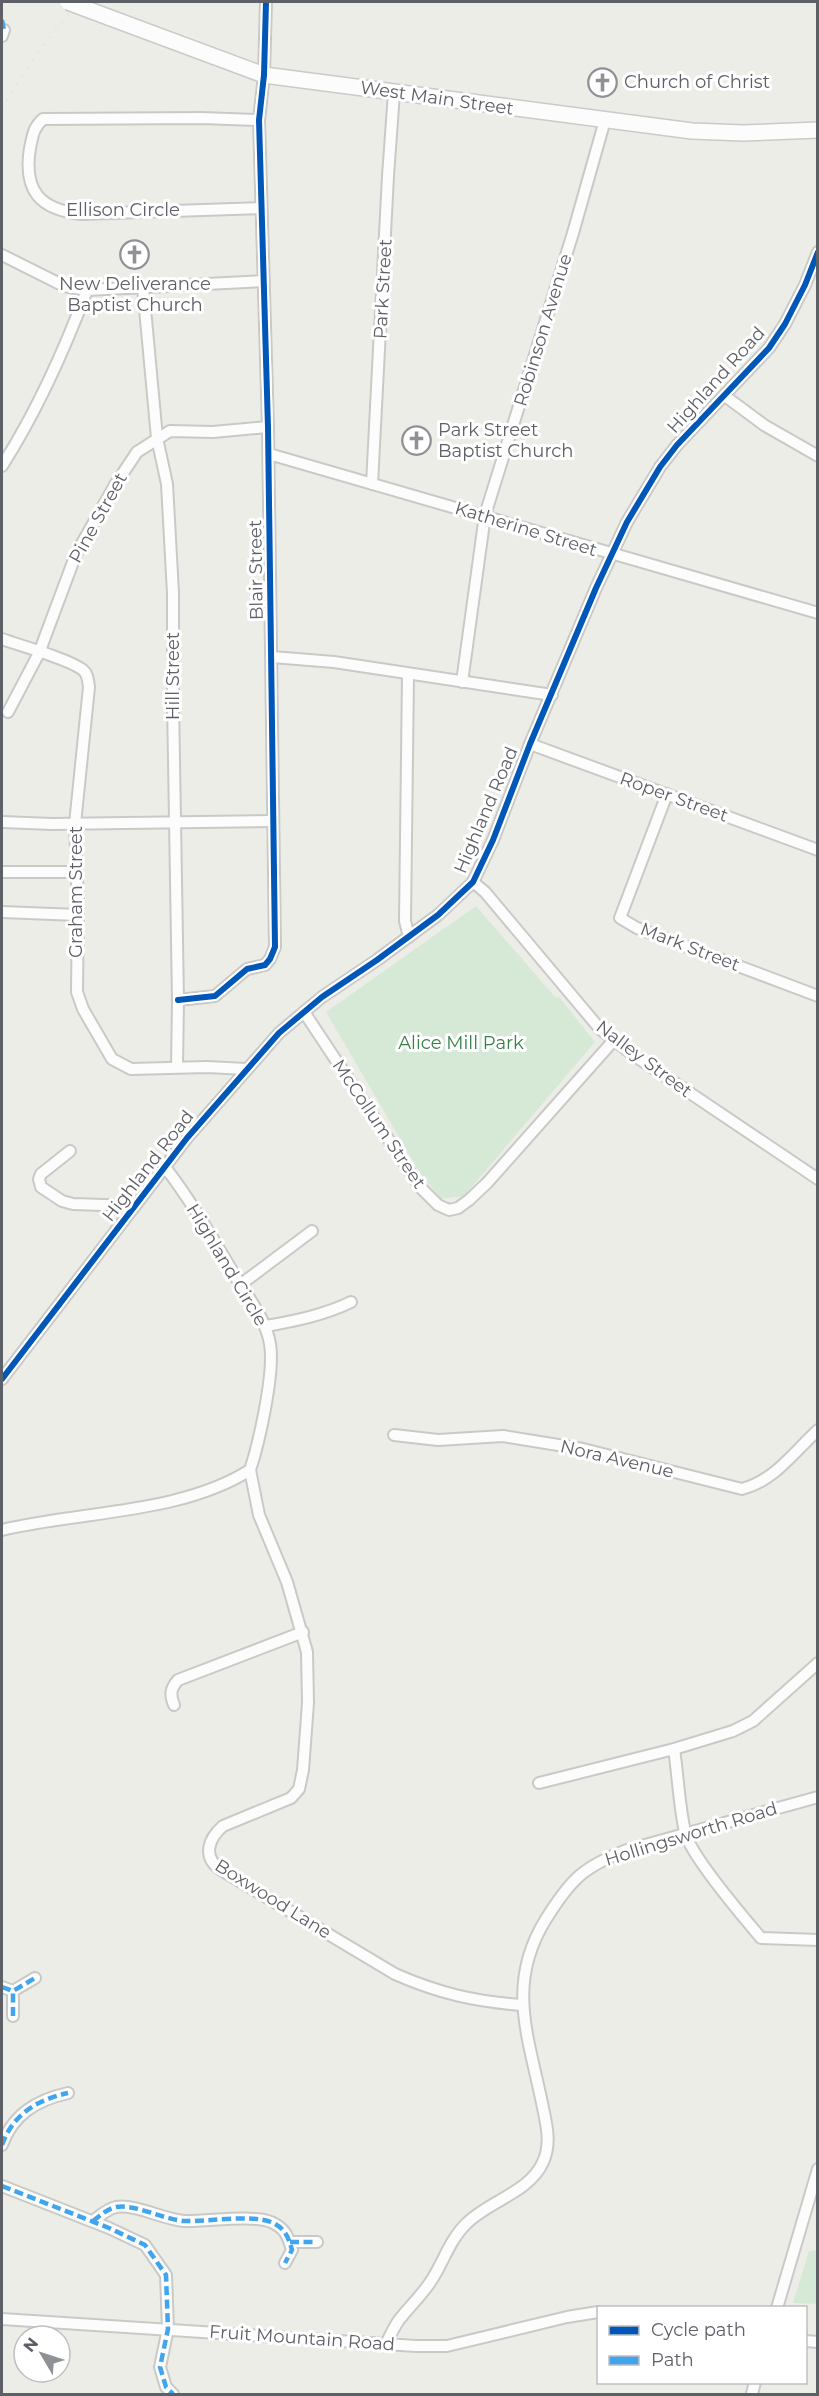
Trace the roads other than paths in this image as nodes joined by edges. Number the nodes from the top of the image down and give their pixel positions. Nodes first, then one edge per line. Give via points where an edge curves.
1 (68, 2) edge
2 (266, 2) edge
3 (264, 75) junction
4 (394, 93) junction
5 (259, 120) junction
6 (605, 120) junction
7 (818, 130) edge
8 (261, 208) junction
9 (818, 252) edge
10 (2, 255) edge
11 (264, 281) junction
12 (143, 287) junction
13 (87, 290) junction
14 (725, 396) junction
15 (268, 427) junction
16 (157, 438) junction
17 (268, 454) junction
18 (818, 456) edge
19 (2, 466) edge
20 (372, 484) junction
21 (485, 515) junction
22 (611, 554) junction
23 (818, 613) edge
24 (2, 639) edge
25 (39, 653) junction
26 (272, 657) junction
27 (408, 674) junction
28 (462, 682) junction
29 (552, 695) junction
30 (8, 712) dead end
31 (530, 744) junction
32 (667, 794) junction
33 (272, 821) junction
34 (2, 822) edge
35 (174, 823) junction
36 (75, 824) junction
37 (818, 850) edge
38 (2, 872) edge
39 (76, 872) junction
40 (474, 882) junction
41 (2, 912) edge
42 (78, 915) junction
43 (409, 937) junction
44 (818, 996) edge
45 (178, 1000) junction
46 (304, 1012) junction
47 (614, 1040) junction
48 (177, 1067) junction
49 (246, 1069) junction
50 (70, 1151) dead end
51 (165, 1167) junction
52 (818, 1179) edge
53 (135, 1206) junction
54 (312, 1231) dead end
55 (240, 1285) junction
56 (351, 1302) dead end
57 (266, 1326) junction
58 (2, 1379) edge
59 (818, 1430) edge
60 (394, 1435) dead end
61 (250, 1470) junction
62 (2, 1530) edge
63 (303, 1632) junction
64 (818, 1663) edge
65 (174, 1705) dead end
66 (674, 1749) junction
67 (538, 1783) dead end
68 (818, 1797) edge
69 (685, 1834) junction
70 (818, 1940) edge
71 (35, 1978) dead end
72 (2, 1987) edge
73 (13, 1991) junction
74 (522, 2005) junction
75 (13, 2016) dead end
76 (68, 2093) dead end
77 (2, 2145) edge
78 (818, 2169) edge
79 (2, 2176) edge
80 (2, 2186) edge
81 (93, 2222) junction
82 (290, 2242) junction
83 (317, 2242) dead end
84 (285, 2263) dead end
85 (777, 2306) edge
86 (597, 2312) edge
87 (2, 2319) edge
88 (168, 2329) junction
89 (386, 2344) junction
90 (173, 2394) edge

1 - 3 main road, West Main Street, bridge
2 - 3 street, Blair Street
3 - 4 main road, West Main Street
3 - 5 street, Blair Street
4 - 6 main road, West Main Street
4 - 20 street, Park Street
5 - 8 street, Blair Street
5 - 8 street, Ellison Circle via 43,119 34,128 27,164 34,191 60,212
6 - 7 main road, West Main Street via 692,131
6 - 21 street, Robinson Avenue
8 - 11 street, Blair Street
9 - 14 street, Highland Road via 785,324 769,348
10 - 13 street via 64,286
11 - 12 street
11 - 15 street, Blair Street
12 - 13 street
12 - 16 street, Hill Street
13 - 19 street via 25,430
14 - 18 street via 764,425
14 - 22 street, Highland Road via 660,467
15 - 16 street, Pine Street via 170,431
15 - 17 street, Blair Street
16 - 25 street, Pine Street via 137,452 98,513 76,554
16 - 35 street, Hill Street via 167,484 173,593
17 - 20 street, Katherine Street
17 - 26 street, Blair Street
20 - 21 street, Katherine Street
21 - 22 street, Katherine Street
21 - 28 street, Robinson Avenue
22 - 23 street, Katherine Street
22 - 29 street, Highland Road
24 - 25 street, Graham Street
25 - 30 street, Pine Street
25 - 36 street, Graham Street via 72,664 88,676
26 - 27 street
26 - 33 street, Blair Street
27 - 28 street
27 - 43 street via 405,921
28 - 29 street
29 - 31 street, Highland Road
31 - 32 street, Roper Street
31 - 40 street, Highland Road
32 - 37 street, Roper Street
32 - 44 street, Mark Street via 620,918 637,928
33 - 35 street
33 - 45 street, Blair Street via 275,947 270,959 265,966 247,969 214,996
34 - 36 street
35 - 36 street
35 - 45 street, Hill Street
36 - 39 street, Graham Street
38 - 39 street
39 - 42 street, Graham Street
40 - 43 street, Highland Road
40 - 47 street, Nalley Street via 578,1004
41 - 42 street
42 - 48 street, Graham Street via 77,992 89,1022 112,1059 131,1069
43 - 46 street, Highland Road
45 - 48 street, Hill Street
46 - 47 street, McCollum Street via 420,1186 438,1205 449,1210 458,1208 487,1183
46 - 49 street, Highland Road
47 - 52 street, Nalley Street
48 - 49 street, Graham Street
49 - 51 street, Highland Road
50 - 53 street via 41,1174 41,1187 73,1204
51 - 53 street, Highland Road
51 - 55 street, Highland Circle
53 - 58 street, Highland Road
54 - 55 street
55 - 57 street, Highland Circle
56 - 57 street via 298,1321
57 - 61 street, Highland Circle via 272,1356
59 - 60 street, Nora Avenue via 775,1472 756,1486 742,1489 583,1449 503,1436 438,1440
61 - 62 street via 180,1498
61 - 63 street, Boxwood Lane via 259,1515
63 - 65 street via 178,1680 170,1697
63 - 74 street, Boxwood Lane via 308,1703 298,1789 280,1804 215,1832 208,1849 210,1859 221,1870 395,1974 454,1995
64 - 66 street via 753,1721
66 - 67 street
66 - 69 street
68 - 69 street, Hollingsworth Road
69 - 70 street via 761,1938
69 - 74 street, Hollingsworth Road via 627,1850 596,1862 581,1873 561,1894 539,1930 525,1967
71 - 73 street
72 - 73 street
73 - 75 street
74 - 89 street, Hollingsworth Road via 547,2126 548,2146 543,2162 535,2176 465,2225 431,2282 398,2321
76 - 77 street via 37,2102 23,2112 6,2133
78 - 85 street
79 - 80 street
80 - 81 street
81 - 82 street via 105,2211 118,2207 184,2221 269,2221 284,2229
81 - 88 street via 145,2245 166,2275
82 - 83 street
82 - 84 street via 292,2250
86 - 89 street, Fruit Mountain Road via 447,2346
87 - 88 street, Fruit Mountain Road
88 - 89 street, Fruit Mountain Road
88 - 90 street via 160,2367 166,2387

